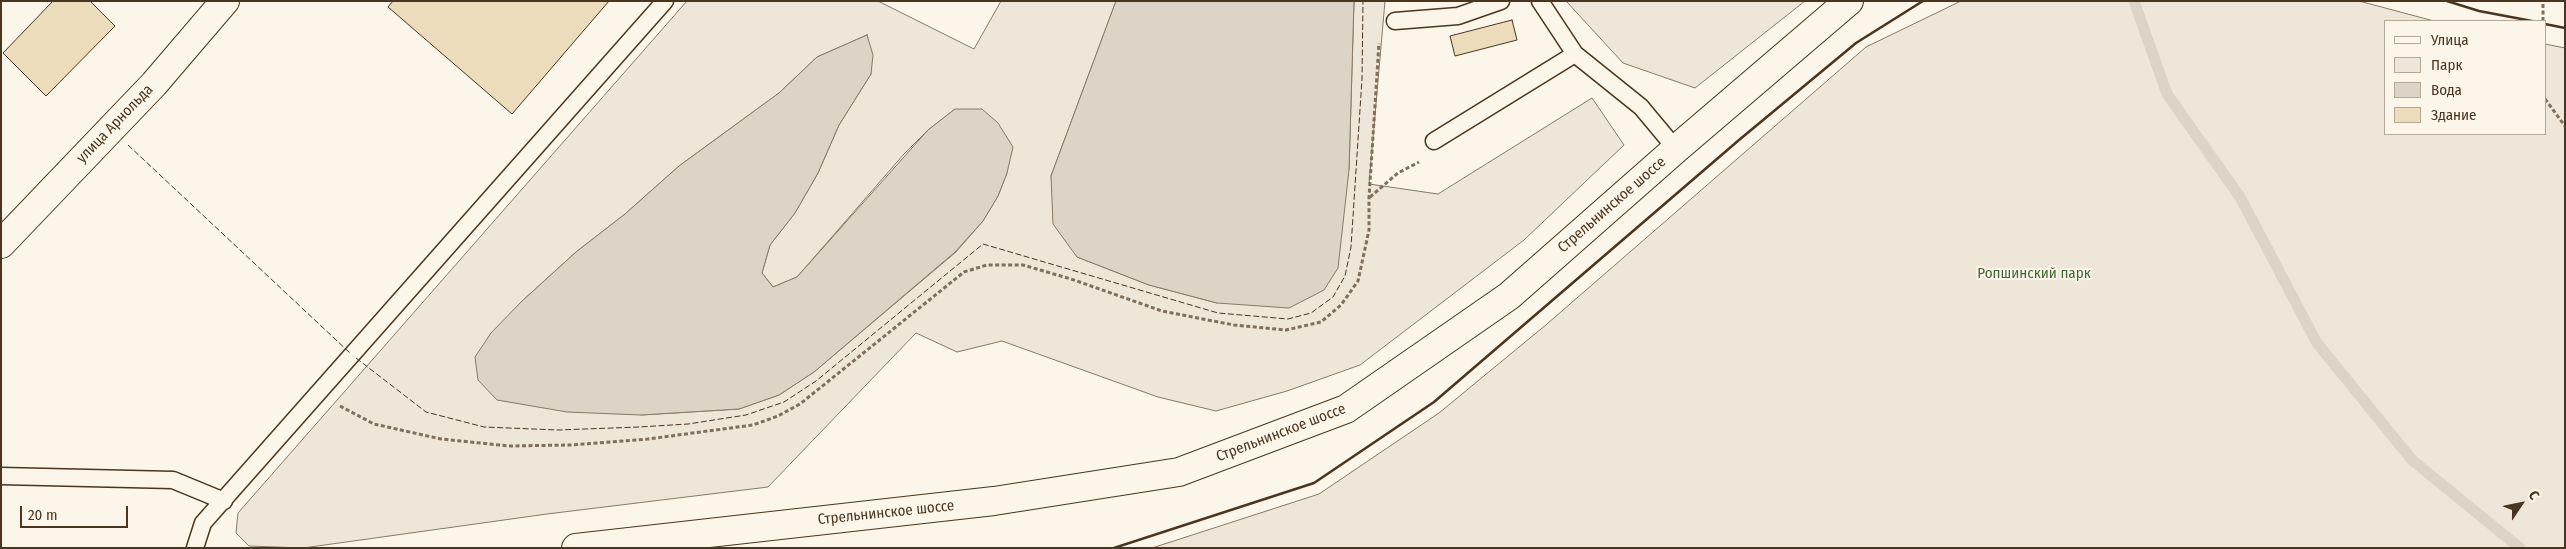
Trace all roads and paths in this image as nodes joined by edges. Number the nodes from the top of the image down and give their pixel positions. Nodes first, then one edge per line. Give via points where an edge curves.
1 (225, 1) edge
2 (666, 1) edge
3 (1501, 1) edge
4 (1540, 1) edge
5 (1849, 1) edge
6 (2543, 1) edge
7 (2543, 20) edge
8 (1395, 21) joint
9 (1575, 54) junction
10 (2546, 101) edge
11 (2565, 126) edge
12 (1434, 141) joint
13 (1676, 149) junction
14 (1369, 198) junction
15 (1, 244) edge
16 (318, 395) junction
17 (1, 476) edge
18 (224, 501) junction
19 (195, 548) edge
20 (576, 548) edge

1 - 15 main road, улица Арнольда via 154,84
2 - 16 lane
3 - 8 lane via 1458,16
4 - 9 lane
5 - 13 main road, Стрельнинское шоссе
6 - 7 path
8 - 14 path via 1379,40
9 - 12 lane
9 - 13 lane via 1641,107
10 - 11 path
12 - 14 path via 1422,160 1398,172
13 - 20 main road, Стрельнинское шоссе via 1509,296 1346,409 1179,472 994,501
14 - 16 path via 1369,230 1358,281 1341,306 1321,322 1286,330 1234,325 1162,311 1072,279 1023,266 986,265 964,272 800,404 753,424 648,439 570,446 509,446 441,439 374,424
16 - 18 lane
17 - 18 lane via 173,480
18 - 19 lane via 204,523

